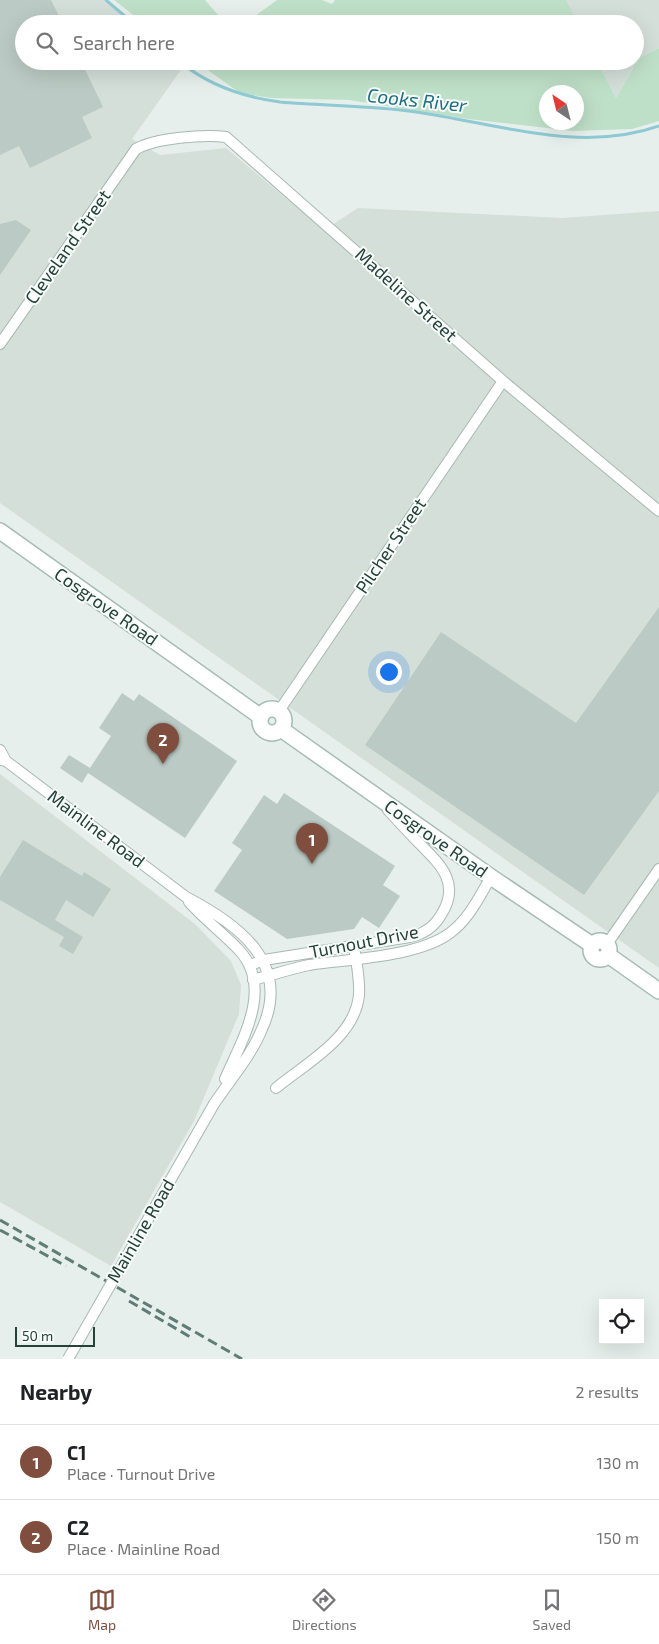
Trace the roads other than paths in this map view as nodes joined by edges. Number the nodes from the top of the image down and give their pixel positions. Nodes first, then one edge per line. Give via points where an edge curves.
1 (136, 149) joint
2 (0, 344) edge
3 (503, 381) junction
4 (659, 511) edge
5 (0, 532) edge
6 (278, 711) junction
7 (261, 717) junction
8 (281, 729) junction
9 (0, 750) edge
10 (3, 760) edge
11 (372, 794) junction
12 (659, 869) edge
13 (491, 877) junction
14 (186, 897) junction
15 (354, 946) junction
16 (602, 948) junction
17 (356, 959) junction
18 (264, 960) junction
19 (250, 966) junction
20 (269, 976) junction
21 (253, 980) junction
22 (659, 991) edge
23 (276, 1088) dead end
24 (214, 1104) junction
25 (68, 1359) edge

1 - 2 street, Cleveland Street
1 - 3 street, Madeline Street via 152,142 214,135 226,137
3 - 4 street, Madeline Street
3 - 6 street, Pilcher Street
5 - 7 main road, Cosgrove Road
6 - 7 main road via 268,710
6 - 8 main road via 284,722
7 - 8 main road via 260,724 268,732 275,733
8 - 11 main road, Cosgrove Road
9 - 10 street, Mainline Road
10 - 14 street, Mainline Road
11 - 13 main road, Cosgrove Road
11 - 15 street, Turnout Drive via 439,862 447,879 448,896 443,912 425,931 410,937
12 - 16 street
13 - 16 main road, Cosgrove Road
13 - 17 street, Turnout Drive via 465,918 442,938 409,950
14 - 18 street, Mainline Road via 212,910 240,932
14 - 19 street, Mainline Road via 204,919 239,950
15 - 17 street
15 - 18 street, Turnout Drive
16 - 22 main road, Cosgrove Road
17 - 20 street, Turnout Drive via 306,966
17 - 23 street via 359,996 351,1020 338,1038
18 - 19 street, Turnout Drive
18 - 20 street, Mainline Road
19 - 21 street, Mainline Road
20 - 21 street, Turnout Drive
20 - 24 street, Mainline Road via 270,1004 262,1031
21 - 24 street, Mainline Road via 254,1013
24 - 25 street, Mainline Road, bridge

